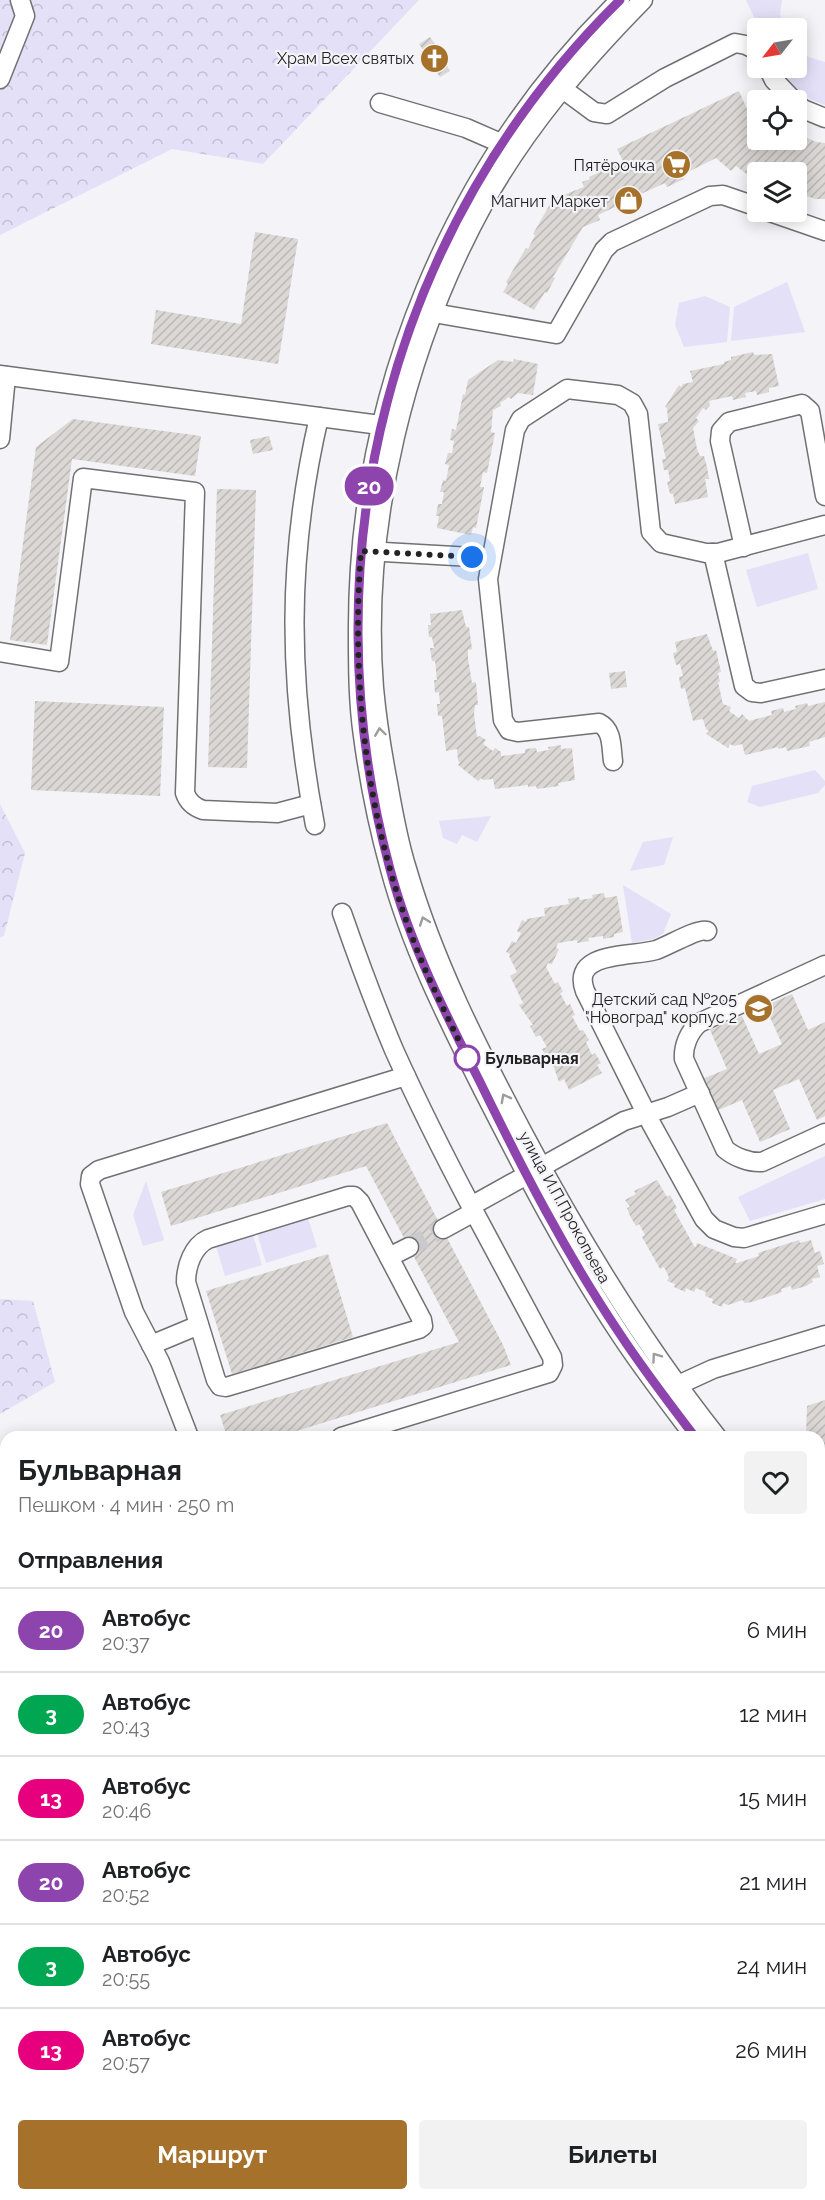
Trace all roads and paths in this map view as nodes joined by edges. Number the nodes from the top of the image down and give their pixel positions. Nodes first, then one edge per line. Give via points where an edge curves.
1 (20, 0) edge
2 (620, 0) edge
3 (643, 0) edge
4 (747, 46) edge
5 (773, 78) edge
6 (0, 79) edge
7 (555, 83) junction
8 (784, 90) edge
9 (380, 103) dead end
10 (807, 111) edge
11 (825, 118) edge
12 (509, 147) junction
13 (747, 203) edge
14 (799, 222) edge
15 (825, 231) edge
16 (425, 311) junction
17 (3, 376) edge
18 (319, 417) junction
19 (380, 425) junction
20 (0, 439) edge
21 (825, 495) edge
22 (825, 525) edge
23 (744, 547) junction
24 (369, 551) junction
25 (713, 553) junction
26 (490, 558) junction
27 (0, 652) edge
28 (825, 679) edge
29 (613, 761) dead end
30 (311, 804) junction
31 (315, 825) dead end
32 (342, 914) dead end
33 (707, 931) dead end
34 (825, 965) edge
35 (406, 1076) junction
36 (700, 1093) junction
37 (647, 1113) junction
38 (825, 1133) edge
39 (533, 1170) junction
40 (473, 1209) junction
41 (825, 1214) edge
42 (443, 1229) tunnel mouth
43 (409, 1247) tunnel mouth
44 (389, 1257) junction
45 (199, 1325) junction
46 (825, 1335) edge
47 (151, 1345) junction
48 (668, 1389) junction
49 (187, 1431) edge
50 (361, 1431) edge
51 (692, 1431) edge
52 (711, 1431) edge

1 - 6 street via 25,16
2 - 7 street, улица И.П.Прокопьева via 588,31
3 - 7 street, улица И.П.Прокопьева
4 - 7 street via 735,44 657,82 607,114 594,112
5 - 8 street
7 - 12 street, улица И.П.Прокопьева
9 - 12 street via 466,128
10 - 11 street
12 - 16 street, улица И.П.Прокопьева via 458,254
13 - 16 street via 723,195 710,196 612,242 556,334
14 - 15 street
16 - 19 street, улица И.П.Прокопьева via 395,372
16 - 24 street, улица И.П.Прокопьева
17 - 18 street
17 - 20 street
18 - 19 street
18 - 30 street via 298,530 293,614 296,699
19 - 24 street, улица И.П.Прокопьева via 365,513
21 - 23 street via 807,407 802,404 729,422 721,431 720,441
22 - 23 street
23 - 25 street
24 - 26 street
24 - 39 street, улица И.П.Прокопьева via 374,687 388,786 406,867 454,996
25 - 26 street via 661,543 654,537 638,414 632,403 618,395 573,388 558,393 516,426
25 - 28 street via 744,686 761,693
26 - 29 street via 488,593 506,726 518,732 599,723 610,734
27 - 30 street via 59,662 83,478 195,492 185,793 193,806 203,810 277,813
30 - 31 street
32 - 35 street
33 - 37 street via 648,952 597,960 584,970 585,991
34 - 36 street via 693,1028 683,1049 684,1059
35 - 40 street
35 - 47 street via 94,1172 90,1184 134,1312
36 - 37 street
36 - 38 street via 725,1149 756,1163
37 - 39 street via 624,1121
37 - 41 street via 704,1219 714,1228 744,1238
39 - 40 street
39 - 48 street, улица И.П.Прокопьева via 636,1327
40 - 42 street
40 - 50 street via 552,1357 551,1370 544,1376
43 - 44 street
44 - 45 street via 360,1202 351,1196 208,1239 196,1248 186,1277
44 - 45 street via 423,1322 419,1329 223,1387 216,1380
45 - 47 street
46 - 48 street via 713,1369
47 - 49 street
48 - 51 street, улица И.П.Прокопьева
48 - 52 street, улица И.П.Прокопьева

